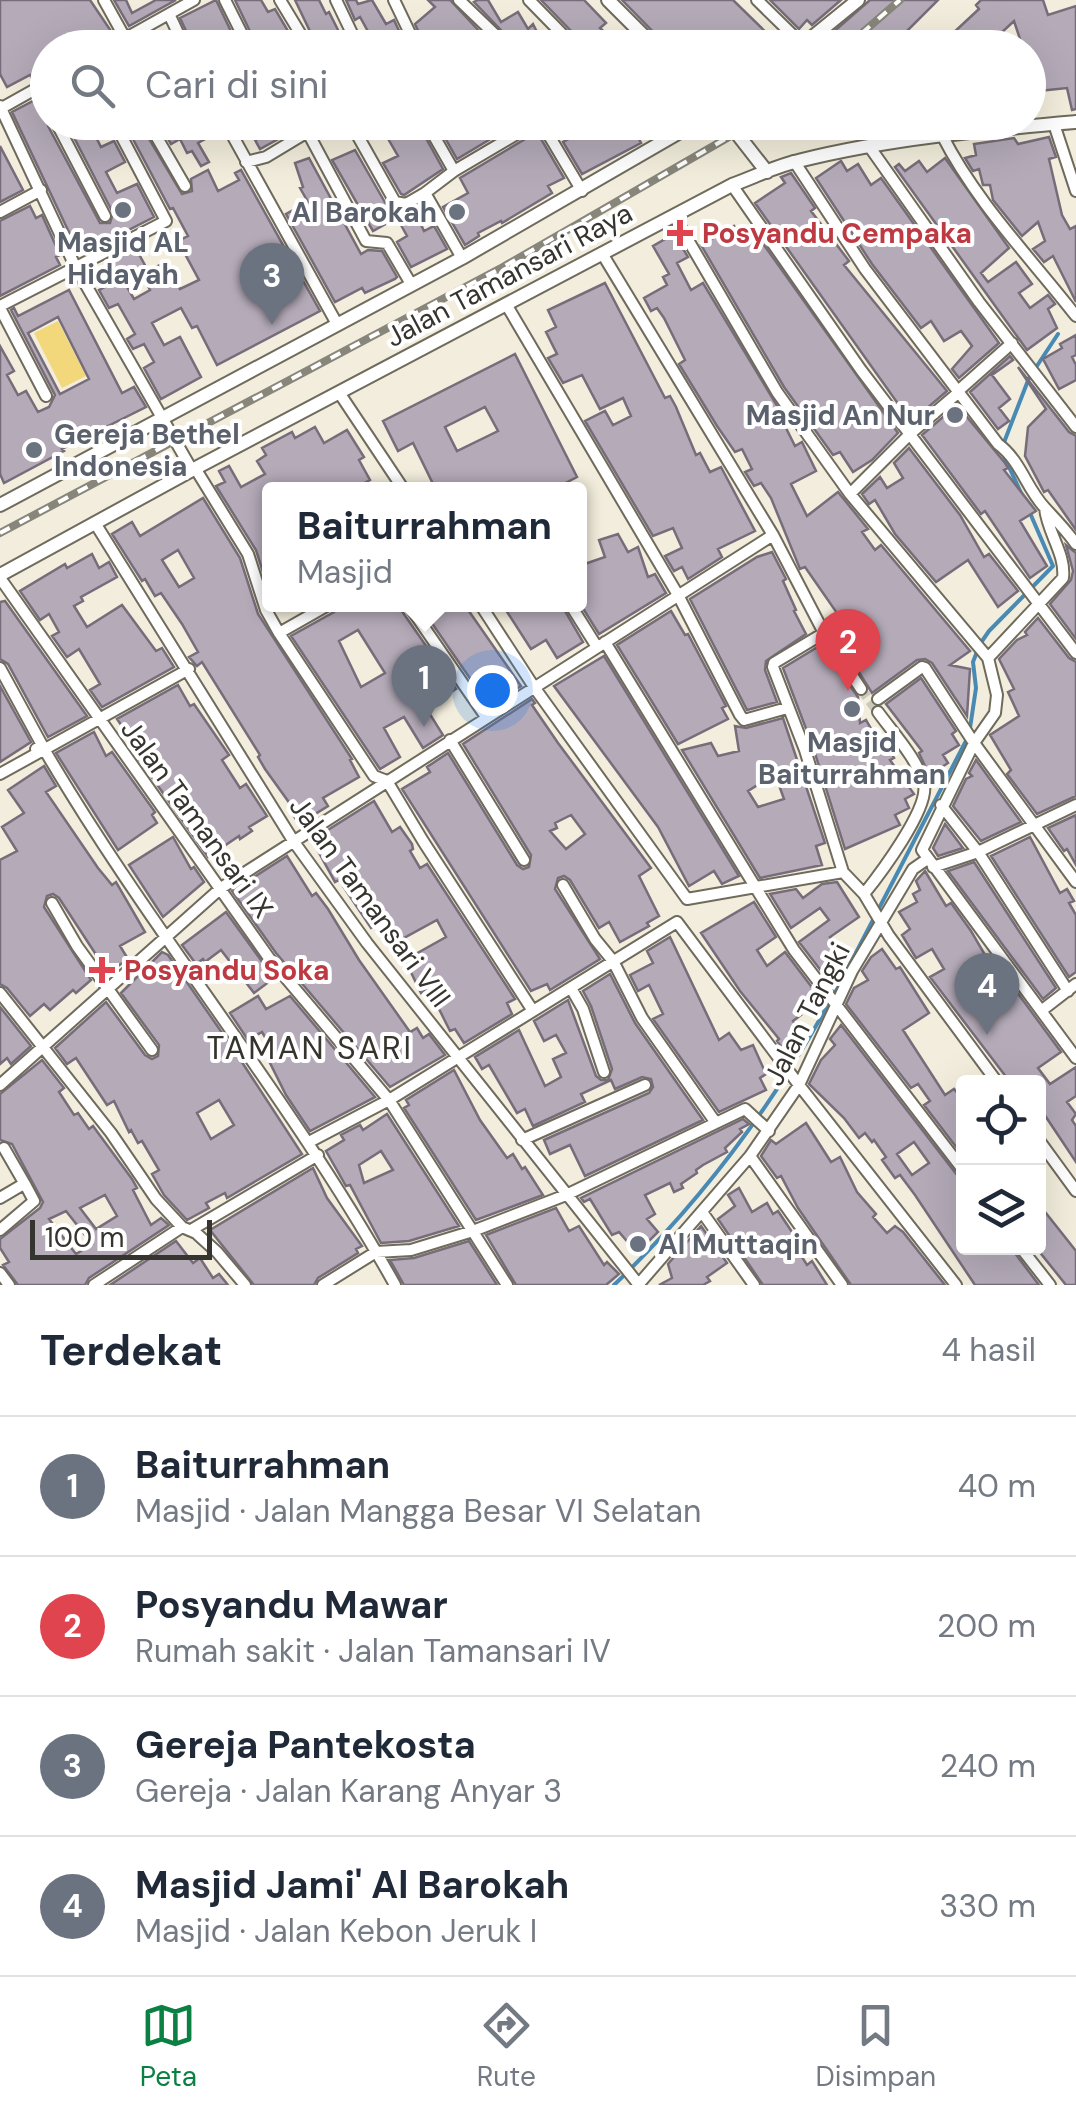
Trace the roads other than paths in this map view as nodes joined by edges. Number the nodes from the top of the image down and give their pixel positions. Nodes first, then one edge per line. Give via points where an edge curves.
1 (104, 0) edge
2 (194, 0) edge
3 (225, 0) edge
4 (280, 0) edge
5 (336, 0) edge
6 (394, 0) edge
7 (459, 0) edge
8 (528, 0) edge
9 (608, 0) edge
10 (757, 0) edge
11 (858, 0) edge
12 (169, 14) junction
13 (121, 30) edge
14 (140, 30) edge
15 (177, 30) edge
16 (240, 30) edge
17 (298, 30) edge
18 (350, 30) edge
19 (408, 30) edge
20 (489, 30) edge
21 (558, 30) edge
22 (638, 30) edge
23 (786, 30) edge
24 (821, 30) edge
25 (30, 92) edge
26 (0, 108) edge
27 (1076, 122) edge
28 (1054, 124) junction
29 (1046, 125) edge
30 (65, 140) edge
31 (123, 140) edge
32 (158, 140) edge
33 (235, 140) edge
34 (291, 140) edge
35 (312, 140) edge
36 (360, 140) edge
37 (436, 140) edge
38 (501, 140) edge
39 (550, 140) edge
40 (667, 140) edge
41 (742, 140) edge
42 (909, 140) edge
43 (944, 140) edge
44 (869, 146) junction
45 (246, 162) junction
46 (794, 162) junction
47 (454, 171) junction
48 (767, 172) junction
49 (732, 185) junction
50 (185, 186) dead end
51 (41, 190) junction
52 (1076, 190) edge
53 (582, 191) junction
54 (425, 193) junction
55 (0, 212) edge
56 (105, 216) dead end
57 (674, 216) junction
58 (603, 255) junction
59 (462, 258) junction
60 (76, 266) junction
61 (411, 284) junction
62 (506, 304) junction
63 (0, 307) edge
64 (1076, 316) edge
65 (337, 324) junction
66 (1012, 343) junction
67 (958, 392) junction
68 (340, 394) junction
69 (46, 396) dead end
70 (163, 416) junction
71 (1076, 427) edge
72 (910, 434) junction
73 (194, 469) junction
74 (399, 482) edge
75 (850, 494) junction
76 (0, 505) edge
77 (1045, 508) junction
78 (95, 524) junction
79 (773, 535) junction
80 (1076, 544) edge
81 (0, 577) edge
82 (1033, 594) junction
83 (678, 595) junction
84 (262, 598) edge
85 (267, 612) edge
86 (316, 612) edge
87 (413, 612) edge
88 (485, 612) edge
89 (576, 612) edge
90 (279, 633) junction
91 (824, 633) junction
92 (601, 645) junction
93 (981, 651) junction
94 (1076, 653) edge
95 (0, 668) edge
96 (189, 669) junction
97 (534, 688) junction
98 (861, 688) tunnel mouth
99 (878, 699) dead end
100 (787, 708) junction
101 (878, 712) tunnel mouth
102 (486, 718) junction
103 (97, 719) junction
104 (450, 740) junction
105 (973, 741) junction
106 (43, 747) junction
107 (0, 771) edge
108 (387, 781) junction
109 (1076, 805) edge
110 (941, 806) junction
111 (1034, 823) junction
112 (294, 842) junction
113 (978, 852) junction
114 (524, 860) dead end
115 (929, 864) junction
116 (843, 872) junction
117 (1076, 882) edge
118 (563, 885) dead end
119 (753, 885) junction
120 (221, 888) junction
121 (866, 897) junction
122 (687, 899) junction
123 (52, 903) dead end
124 (879, 921) junction
125 (677, 922) junction
126 (164, 936) junction
127 (613, 961) junction
128 (1072, 987) edge
129 (109, 988) junction
130 (571, 988) junction
131 (0, 994) edge
132 (837, 1006) junction
133 (534, 1011) junction
134 (1041, 1011) junction
135 (44, 1046) junction
136 (152, 1050) dead end
137 (457, 1057) junction
138 (1076, 1058) edge
139 (604, 1072) dead end
140 (992, 1075) edge
141 (797, 1083) junction
142 (0, 1085) edge
143 (645, 1085) dead end
144 (389, 1100) junction
145 (716, 1123) junction
146 (767, 1129) junction
147 (522, 1140) junction
148 (309, 1142) junction
149 (4, 1148) dead end
150 (1046, 1150) edge
151 (318, 1155) junction
152 (750, 1156) junction
153 (959, 1165) edge
154 (26, 1186) junction
155 (1076, 1190) edge
156 (566, 1196) junction
157 (0, 1198) edge
158 (702, 1212) junction
159 (187, 1229) junction
160 (0, 1230) edge
161 (473, 1231) junction
162 (376, 1252) junction
163 (1026, 1255) edge
164 (0, 1273) edge
165 (634, 1280) edge
166 (8, 1285) edge
167 (94, 1285) edge
168 (245, 1285) edge
169 (323, 1285) edge
170 (394, 1285) edge
171 (507, 1285) edge
172 (754, 1285) edge
173 (842, 1285) edge
174 (956, 1285) edge
175 (1050, 1285) edge

1 - 13 street
2 - 12 street
3 - 16 street
4 - 17 street
5 - 18 street
6 - 19 street
7 - 20 street
8 - 21 street
9 - 22 street
10 - 23 street
11 - 24 street
12 - 14 street
12 - 15 street
25 - 26 street
26 - 51 street
27 - 28 street, Jalan Tamansari Raya
28 - 29 street, Jalan Tamansari Raya
28 - 52 street
30 - 56 street
31 - 60 street via 166,222
32 - 50 street
33 - 45 street
34 - 45 street
35 - 61 street via 366,241 387,243
36 - 54 street via 395,202 406,204
37 - 47 street
38 - 47 street
39 - 53 street
40 - 53 street
41 - 48 street
42 - 44 street, Jalan Tamansari Raya
43 - 64 street via 983,202
44 - 46 street, Jalan Tamansari Raya
44 - 66 street
45 - 65 street
46 - 48 street, Jalan Tamansari Raya
46 - 67 street
47 - 54 street
48 - 49 street, Jalan Tamansari Raya
49 - 57 street, Jalan Tamansari Raya
49 - 72 street
51 - 55 street
51 - 60 street
53 - 59 street
54 - 59 street
57 - 58 street, Jalan Tamansari Raya
57 - 75 street via 778,392
58 - 62 street, Jalan Tamansari Raya
58 - 79 street
59 - 61 street
60 - 63 street
60 - 70 street
61 - 65 street
62 - 68 street, Jalan Tamansari Raya
62 - 83 street
63 - 69 street
65 - 70 street
66 - 67 street
66 - 71 street
67 - 72 street
67 - 77 street
68 - 73 street, Jalan Tamansari Raya
68 - 74 street
70 - 73 street
70 - 76 street
72 - 75 street
72 - 82 street
73 - 78 street, Jalan Tamansari Raya
73 - 84 street via 248,554
75 - 93 street
77 - 80 street
77 - 82 street via 1065,571 1064,578
78 - 81 street, Jalan Tamansari Raya
78 - 96 street, Jalan Tamansari VIII
79 - 83 street
79 - 91 street
81 - 103 street, Jalan Tamansari IX
82 - 93 street
82 - 94 street
83 - 92 street
83 - 100 street via 744,720
85 - 90 street
86 - 90 street
87 - 102 street
88 - 97 street
89 - 92 street
90 - 108 street via 374,776
91 - 98 street
91 - 100 street via 774,663
92 - 97 street
92 - 119 street via 673,749
93 - 105 street, Jalan Tangki via 998,705
95 - 106 street
96 - 103 street
96 - 112 street, Jalan Tamansari VIII
97 - 102 street
97 - 122 street
99 - 105 street via 924,667
100 - 116 street
101 - 121 street via 925,792
102 - 104 street
103 - 106 street, Jalan Tamansari IX
103 - 120 street, Jalan Tamansari IX
104 - 108 street
104 - 114 street
105 - 110 street, Jalan Tangki
105 - 111 street
106 - 107 street, Jalan Tamansari IX
106 - 126 street
108 - 112 street
108 - 133 street
109 - 111 street
110 - 113 street
110 - 115 street, Jalan Tangki via 922,846
111 - 113 street
111 - 117 street
112 - 120 street
112 - 137 street, Jalan Tamansari VIII
113 - 115 street
113 - 128 street
115 - 124 street, Jalan Tangki via 913,869
115 - 134 street
116 - 119 street
116 - 121 street
118 - 127 street
119 - 122 street
119 - 132 street
120 - 126 street
120 - 144 street, Jalan Tamansari IX via 286,980
121 - 124 street
122 - 125 street
123 - 129 street
124 - 132 street, Jalan Tangki
124 - 140 street
125 - 127 street
125 - 141 street
126 - 129 street
126 - 148 street
127 - 130 street
127 - 145 street via 642,1018
128 - 134 street
129 - 135 street
129 - 136 street
130 - 133 street
130 - 139 street
131 - 135 street
132 - 141 street, Jalan Tangki
132 - 153 street
133 - 137 street
134 - 138 street
135 - 142 street
135 - 159 street via 156,1200
137 - 144 street
137 - 147 street, Jalan Tamansari VIII
141 - 146 street, Jalan Tangki
141 - 174 street
143 - 147 street
144 - 148 street
144 - 161 street, Jalan Tamansari IX
145 - 146 street via 744,1109
145 - 156 street
146 - 152 street, Jalan Tangki
147 - 156 street, Jalan Tamansari VIII
148 - 151 street
149 - 154 street
150 - 155 street
151 - 159 street
151 - 162 street
152 - 158 street, Jalan Tangki
152 - 173 street
154 - 157 street
154 - 160 street via 33,1204
156 - 161 street
156 - 165 street, Jalan Tamansari VIII
158 - 165 street, Jalan Tangki
158 - 172 street
159 - 167 street
159 - 168 street
161 - 162 street via 412,1250
161 - 171 street, Jalan Tamansari IX
162 - 169 street
162 - 170 street
163 - 175 street
164 - 166 street

